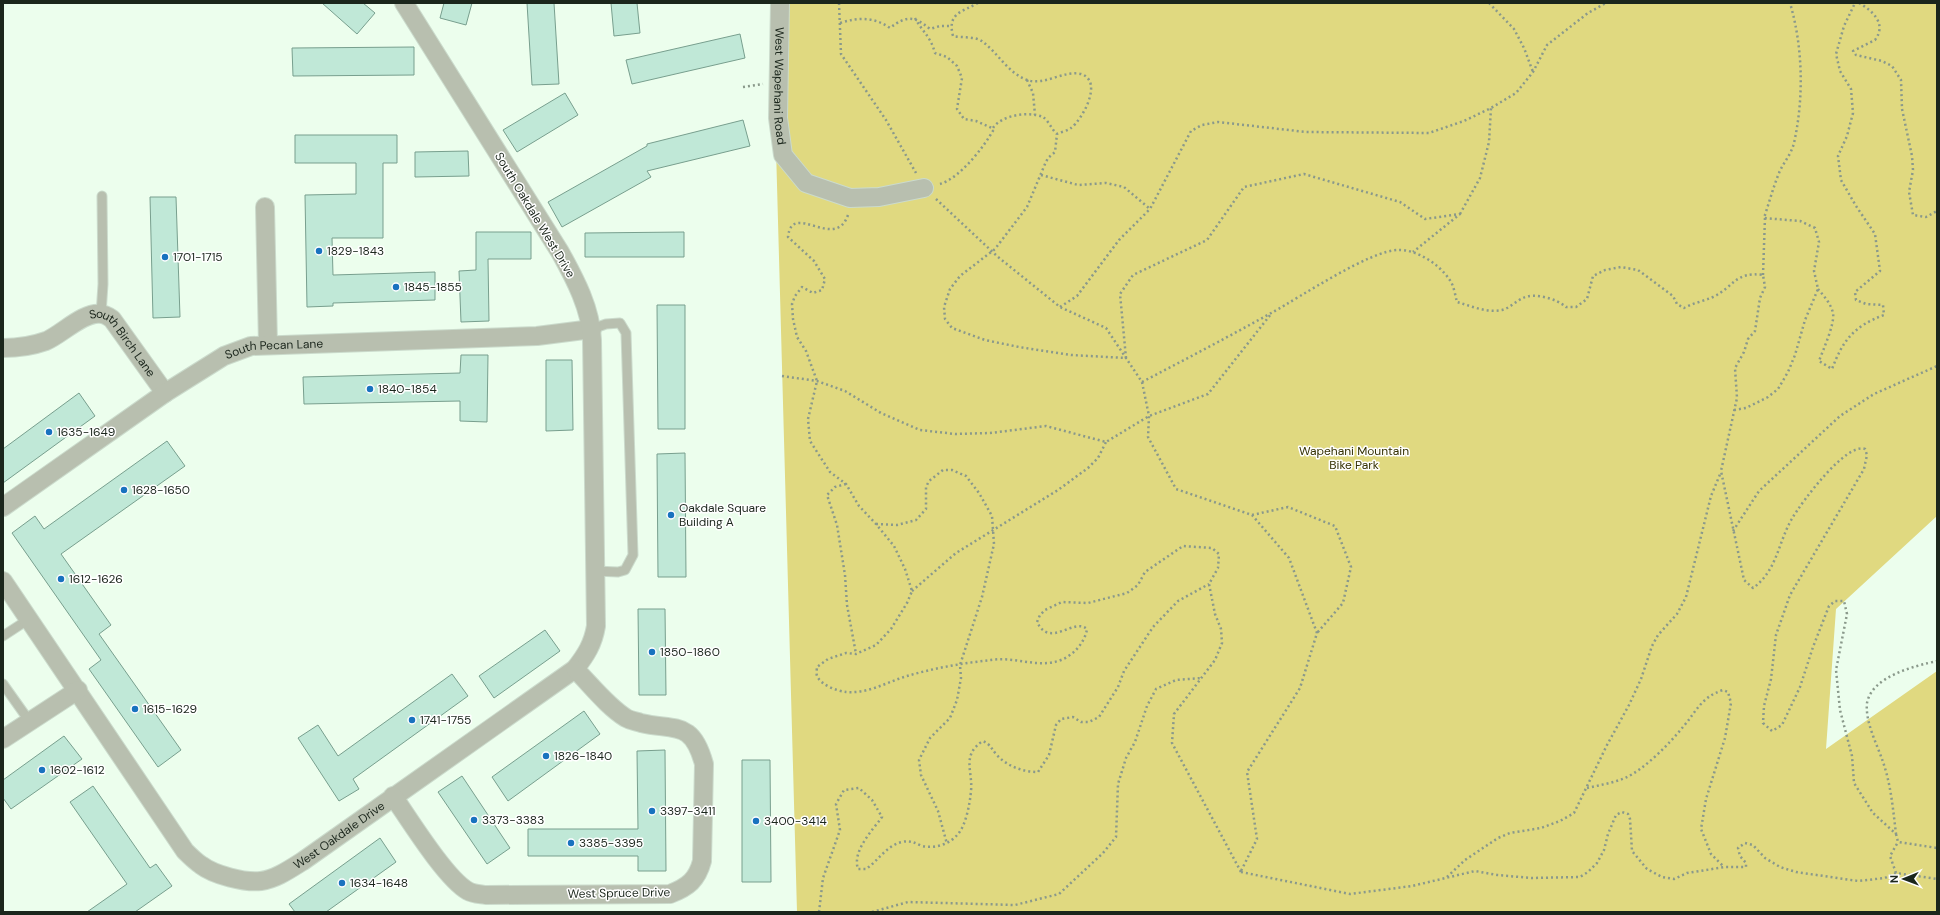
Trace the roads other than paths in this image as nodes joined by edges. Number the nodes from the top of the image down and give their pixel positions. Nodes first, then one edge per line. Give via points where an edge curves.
1 (404, 3) edge
2 (780, 3) edge
3 (924, 188) road end
4 (102, 196) dead end
5 (265, 207) dead end
6 (100, 314) junction
7 (592, 329) junction
8 (268, 344) junction
9 (3, 348) edge
10 (165, 393) junction
11 (3, 507) edge
12 (595, 571) junction
13 (3, 581) edge
14 (596, 594) joint
15 (29, 619) junction
16 (3, 636) edge
17 (575, 669) junction
18 (3, 684) edge
19 (78, 690) junction
20 (30, 722) junction
21 (3, 739) edge
22 (393, 796) junction

1 - 7 street, South Oakdale West Drive via 560,252 574,277
2 - 3 street, West Wapehani Road via 778,118 783,155 806,183 850,198 879,197
4 - 6 lane via 103,284
5 - 8 street
6 - 9 street, South Birch Lane via 90,315 47,341 29,346
6 - 10 street, South Birch Lane via 112,319
7 - 8 street, South Pecan Lane via 537,336
7 - 12 street, South Oakdale West Drive
7 - 12 lane via 620,323 626,334 633,556 625,570
8 - 10 street, South Pecan Lane via 251,346 224,356
10 - 11 street, South Pecan Lane
12 - 14 street, South Oakdale West Drive
13 - 15 street
14 - 17 street, West Oakdale Drive via 594,639
15 - 16 lane
15 - 19 street
17 - 22 street, West Oakdale Drive
17 - 22 street, West Spruce Drive via 615,710 628,719 682,728 700,750 704,764 702,861 699,873 681,890 670,894 486,895 469,892 447,871
18 - 20 lane
19 - 20 street
19 - 22 street, West Oakdale Drive via 185,851 202,866 218,874 260,881 284,874
20 - 21 street

